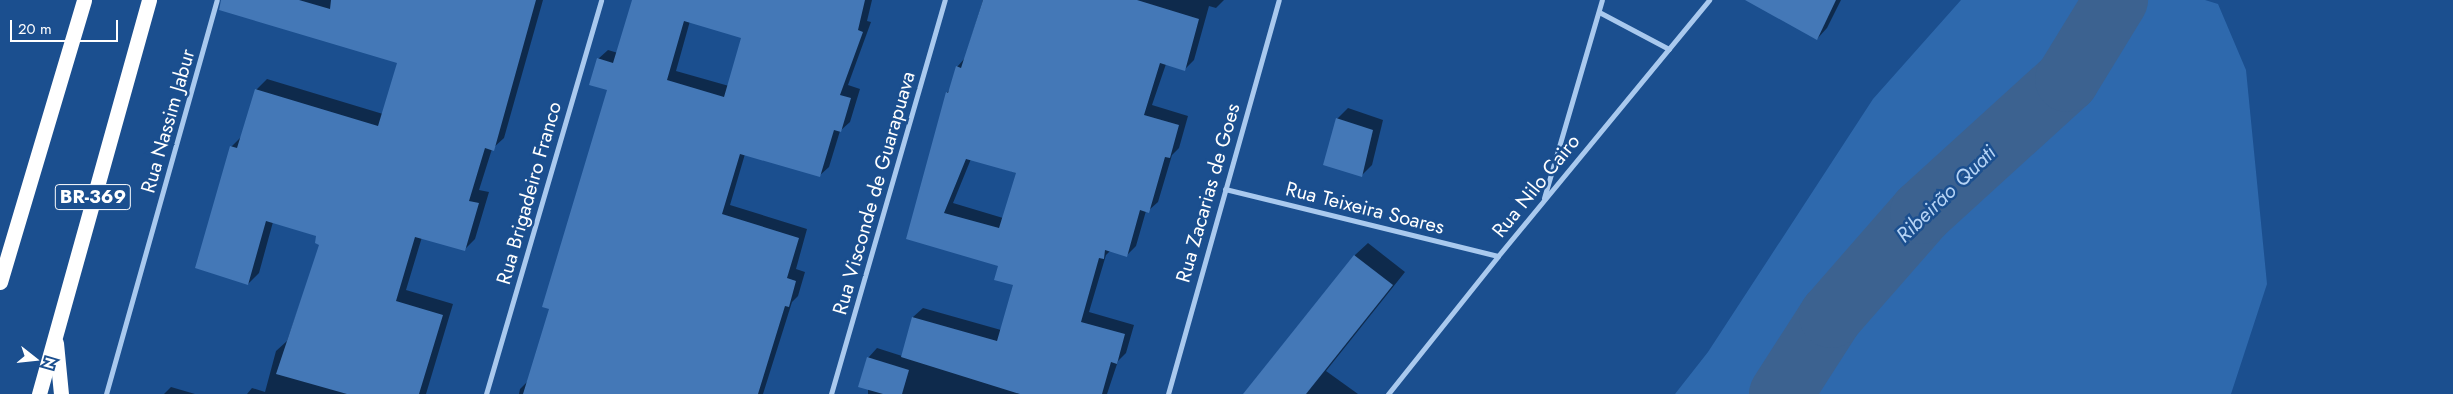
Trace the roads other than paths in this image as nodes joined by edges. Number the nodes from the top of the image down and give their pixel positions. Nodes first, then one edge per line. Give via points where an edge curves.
1 (84, 0) edge
2 (149, 0) edge
3 (218, 0) edge
4 (601, 0) edge
5 (945, 0) edge
6 (1279, 0) edge
7 (1602, 0) edge
8 (1710, 0) edge
9 (1599, 12) junction
10 (1669, 50) junction
11 (1224, 190) junction
12 (1543, 201) junction
13 (1498, 256) junction
14 (0, 282) edge
15 (55, 332) junction
16 (39, 394) edge
17 (61, 394) edge
18 (106, 394) edge
19 (486, 394) edge
20 (831, 394) edge
21 (1168, 394) edge
22 (1388, 394) edge

1 - 14 highway, BR-369
2 - 15 highway, BR-369
3 - 18 street, Rua Nassim Jabur
4 - 19 street, Rua Brigadeiro Franco
5 - 20 street, Rua Visconde de Guarapuava
6 - 11 street, Rua Zacarias de Goes
7 - 9 street
8 - 10 street, Rua Nilo Cairo
9 - 10 street
9 - 12 street
10 - 12 street, Rua Nilo Cairo
11 - 13 street, Rua Teixeira Soares
11 - 21 street, Rua Zacarias de Goes
12 - 13 street, Rua Nilo Cairo
13 - 22 street, Rua Nilo Cairo
15 - 16 highway, BR-369
15 - 17 highway

